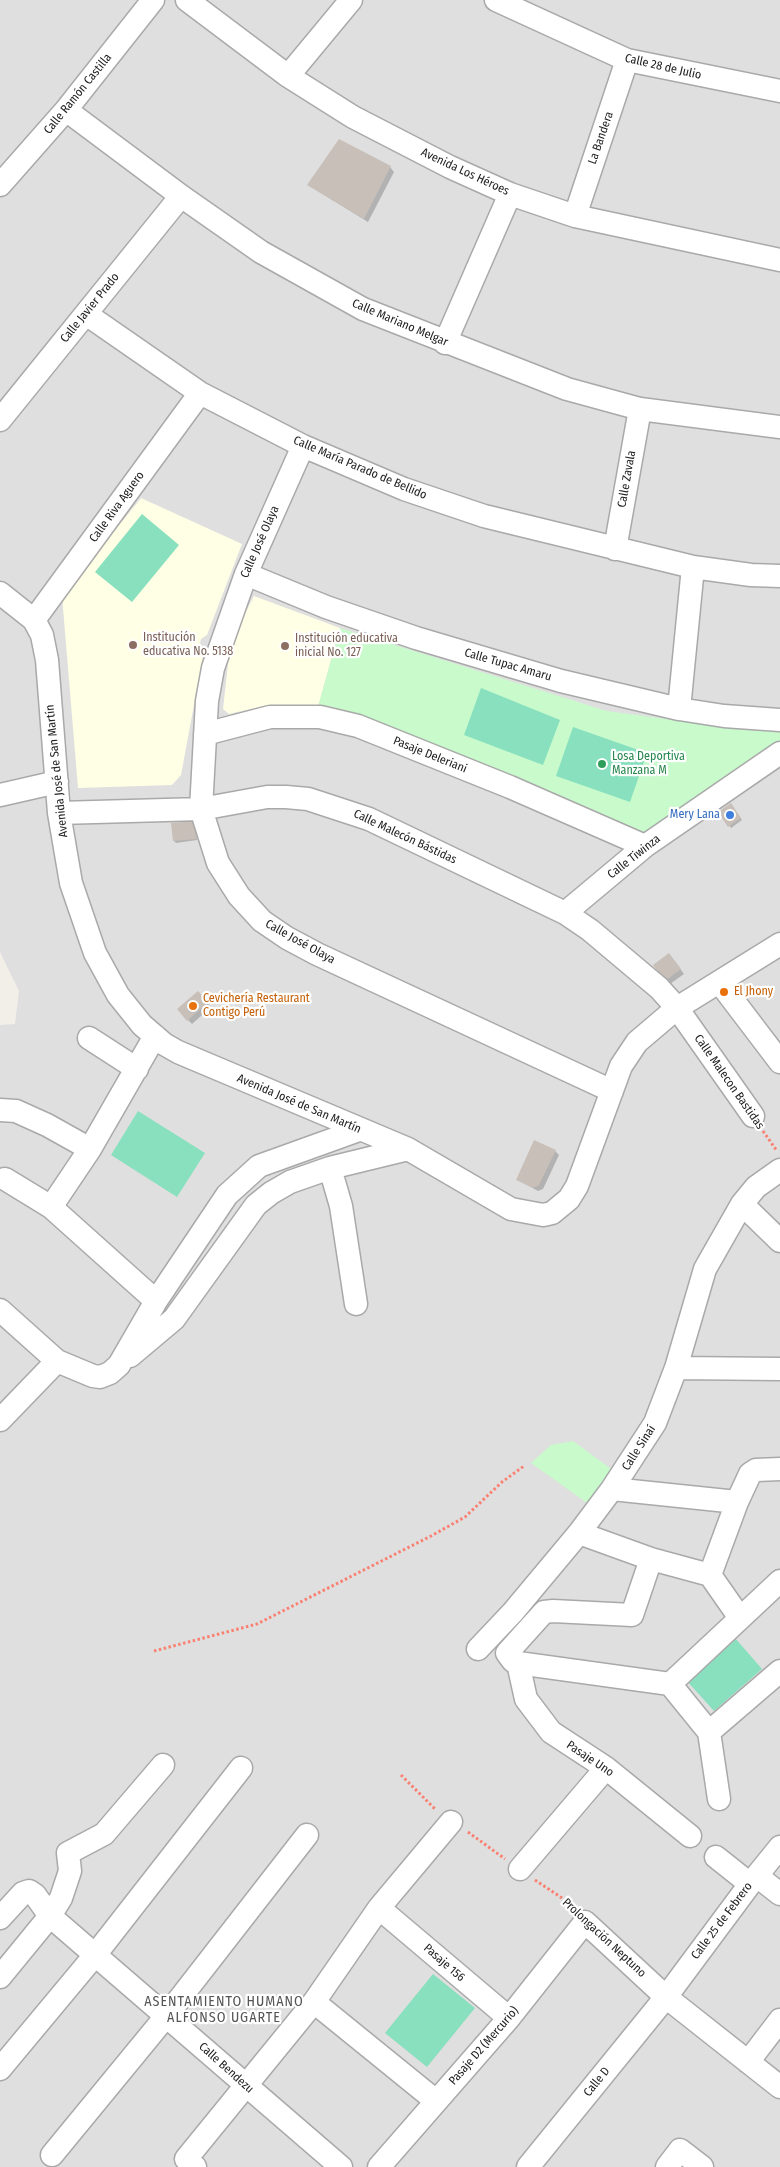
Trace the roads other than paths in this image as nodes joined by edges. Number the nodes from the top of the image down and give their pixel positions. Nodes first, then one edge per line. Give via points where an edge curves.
1 (153, 0) edge
2 (187, 0) edge
3 (351, 0) edge
4 (496, 0) edge
5 (627, 60) junction
6 (288, 76) junction
7 (780, 91) edge
8 (66, 110) junction
9 (0, 185) edge
10 (510, 194) junction
11 (181, 196) junction
12 (575, 216) junction
13 (780, 260) edge
14 (86, 314) junction
15 (446, 343) junction
16 (200, 393) junction
17 (640, 409) junction
18 (0, 420) edge
19 (780, 426) edge
20 (303, 446) junction
21 (615, 549) junction
22 (693, 567) junction
23 (246, 574) junction
24 (780, 576) edge
25 (0, 593) edge
26 (34, 620) junction
27 (679, 709) junction
28 (780, 720) edge
29 (205, 734) junction
30 (780, 753) edge
31 (57, 782) junction
32 (0, 794) edge
33 (200, 809) junction
34 (59, 813) junction
35 (645, 846) junction
36 (564, 913) junction
37 (780, 944) edge
38 (720, 984) junction
39 (677, 1008) junction
40 (155, 1036) junction
41 (89, 1038) dead end
42 (780, 1062) edge
43 (137, 1069) junction
44 (612, 1091) junction
45 (0, 1110) edge
46 (753, 1116) road end
47 (360, 1130) junction
48 (90, 1149) junction
49 (408, 1150) junction
50 (330, 1168) junction
51 (780, 1170) edge
52 (5, 1179) dead end
53 (742, 1204) junction
54 (51, 1207) junction
55 (780, 1241) edge
56 (156, 1301) junction
57 (356, 1304) dead end
58 (0, 1310) edge
59 (57, 1361) junction
60 (119, 1365) junction
61 (676, 1368) junction
62 (780, 1369) edge
63 (0, 1420) edge
64 (780, 1468) edge
65 (612, 1489) junction
66 (737, 1502) junction
67 (579, 1533) junction
68 (651, 1559) junction
69 (710, 1575) junction
70 (780, 1581) edge
71 (740, 1618) junction
72 (478, 1649) dead end
73 (518, 1662) junction
74 (780, 1671) edge
75 (670, 1684) junction
76 (709, 1732) junction
77 (163, 1765) dead end
78 (241, 1768) dead end
79 (606, 1768) junction
80 (718, 1798) dead end
81 (451, 1822) road end
82 (306, 1835) dead end
83 (690, 1836) dead end
84 (780, 1847) edge
85 (716, 1857) dead end
86 (520, 1870) road end
87 (753, 1880) junction
88 (780, 1894) edge
89 (379, 1908) junction
90 (50, 1916) junction
91 (0, 1918) edge
92 (585, 1922) joint
93 (96, 1955) junction
94 (0, 1977) edge
95 (666, 1997) junction
96 (314, 2002) junction
97 (167, 2015) junction
98 (508, 2018) junction
99 (780, 2020) edge
100 (748, 2062) junction
101 (0, 2069) edge
102 (245, 2086) junction
103 (780, 2087) edge
104 (436, 2101) junction
105 (52, 2155) dead end
106 (673, 2158) edge
107 (195, 2167) edge
108 (340, 2167) edge
109 (379, 2167) edge
110 (528, 2167) edge
111 (702, 2167) edge

1 - 8 street, Calle Ramón Castilla
2 - 6 street, Avenida Los Héroes
3 - 6 street
4 - 5 street, Calle 28 de Julio
5 - 7 street, Calle 28 de Julio
5 - 12 street, La Bandera
6 - 10 street, Avenida Los Héroes via 353,118
8 - 9 street, Calle Ramón Castilla
8 - 11 street, Calle Mariano Melgar
10 - 12 street, Avenida Los Héroes
10 - 15 street
11 - 14 street, Calle Javier Prado
11 - 15 street, Calle Mariano Melgar via 261,252 354,304
12 - 13 street, Avenida Los Héroes
14 - 16 street, Calle María Parado de Bellido
14 - 18 street, Calle Javier Prado
15 - 17 street, Calle Mariano Melgar via 567,389
16 - 20 street, Calle María Parado de Bellido
16 - 26 street, Calle Riva Aguero
17 - 19 street, Calle Mariano Melgar
17 - 21 street, Calle Zavala
20 - 21 street, Calle María Parado de Bellido via 404,489 484,516
20 - 23 street, Calle José Olaya
21 - 22 street, Calle María Parado de Bellido
22 - 24 street, Calle María Parado de Bellido
22 - 27 street
23 - 27 street, Calle Tupac Amaru via 326,607 416,638 561,681
23 - 29 street, Calle José Olaya via 213,668
25 - 26 street, Avenida José de San Martín
26 - 31 street, Avenida José de San Martín via 42,635 47,660
27 - 28 street, Calle Tupac Amaru
29 - 33 street, Calle José Olaya
29 - 35 street, Pasaje Deleriani via 270,717 320,717 358,726
30 - 35 street, Calle Tiwinza
31 - 32 street
31 - 34 street, Avenida José de San Martín
33 - 34 street, Calle Malecón Bástidas
33 - 36 street, Calle Malecón Bástidas via 277,797 336,807 369,819
33 - 44 street, Calle José Olaya via 218,863 239,896 262,922 317,954
34 - 40 street, Avenida José de San Martín via 71,883 96,953 118,995
35 - 36 street, Calle Tiwinza
36 - 39 street, Calle Malecón Bástidas via 659,988
37 - 38 street, Avenida José de San Martín
38 - 39 street, Avenida José de San Martín
38 - 42 street
39 - 44 street, Avenida José de San Martín via 637,1042 621,1066
39 - 46 street, Calle Malecon Bastidas
40 - 43 street
40 - 47 street, Avenida José de San Martín via 193,1059
41 - 43 street
43 - 48 street
44 - 49 street, Avenida José de San Martín via 577,1186 569,1199 552,1213 533,1215 511,1210
45 - 48 street via 16,1111
47 - 49 street, Avenida José de San Martín
47 - 56 street via 259,1166 227,1195
48 - 54 street
49 - 50 street
50 - 57 street via 341,1206
50 - 60 street via 290,1182 256,1205 174,1319
51 - 53 street, Calle Sinaí via 756,1187
52 - 54 street
53 - 55 street
53 - 61 street, Calle Sinaí via 705,1269
54 - 56 street
56 - 60 street
58 - 59 street
59 - 60 street via 100,1377
59 - 63 street
61 - 62 street
61 - 65 street, Calle Sinaí via 655,1423
64 - 66 street via 753,1471
65 - 66 street
65 - 67 street, Calle Sinaí
66 - 69 street
67 - 68 street
67 - 72 street, Calle Sinaí
68 - 69 street
68 - 73 street, Pasaje Uno via 632,1615 544,1612 508,1653 513,1662
69 - 71 street
70 - 71 street
71 - 75 street
73 - 75 street
73 - 79 street, Pasaje Uno via 526,1699 551,1732
74 - 76 street
75 - 76 street
76 - 80 street
77 - 90 street via 104,1834 68,1853 70,1871 61,1898
78 - 93 street
79 - 83 street, Pasaje Uno
79 - 86 street
81 - 89 street
82 - 97 street
84 - 87 street, Calle 25 de Febrero
85 - 87 street
87 - 88 street
87 - 95 street, Calle 25 de Febrero
89 - 96 street
89 - 98 street, Pasaje 156
90 - 91 street, Calle Bendezu via 29,1891
90 - 93 street, Calle Bendezu
90 - 94 street
92 - 95 street, Prolongación Neptuno
92 - 98 street, Pasaje D2 (Mercurio)
93 - 97 street, Calle Bendezu
93 - 101 street
95 - 100 street, Prolongación Neptuno
95 - 110 street, Calle D
96 - 102 street
96 - 104 street
97 - 102 street, Calle Bendezu
97 - 105 street
98 - 104 street, Pasaje D2 (Mercurio)
99 - 100 street
100 - 103 street, Prolongación Neptuno
102 - 107 street via 186,2159
102 - 108 street, Calle Bendezu
104 - 109 street, Pasaje D2 (Mercurio)
106 - 111 street

